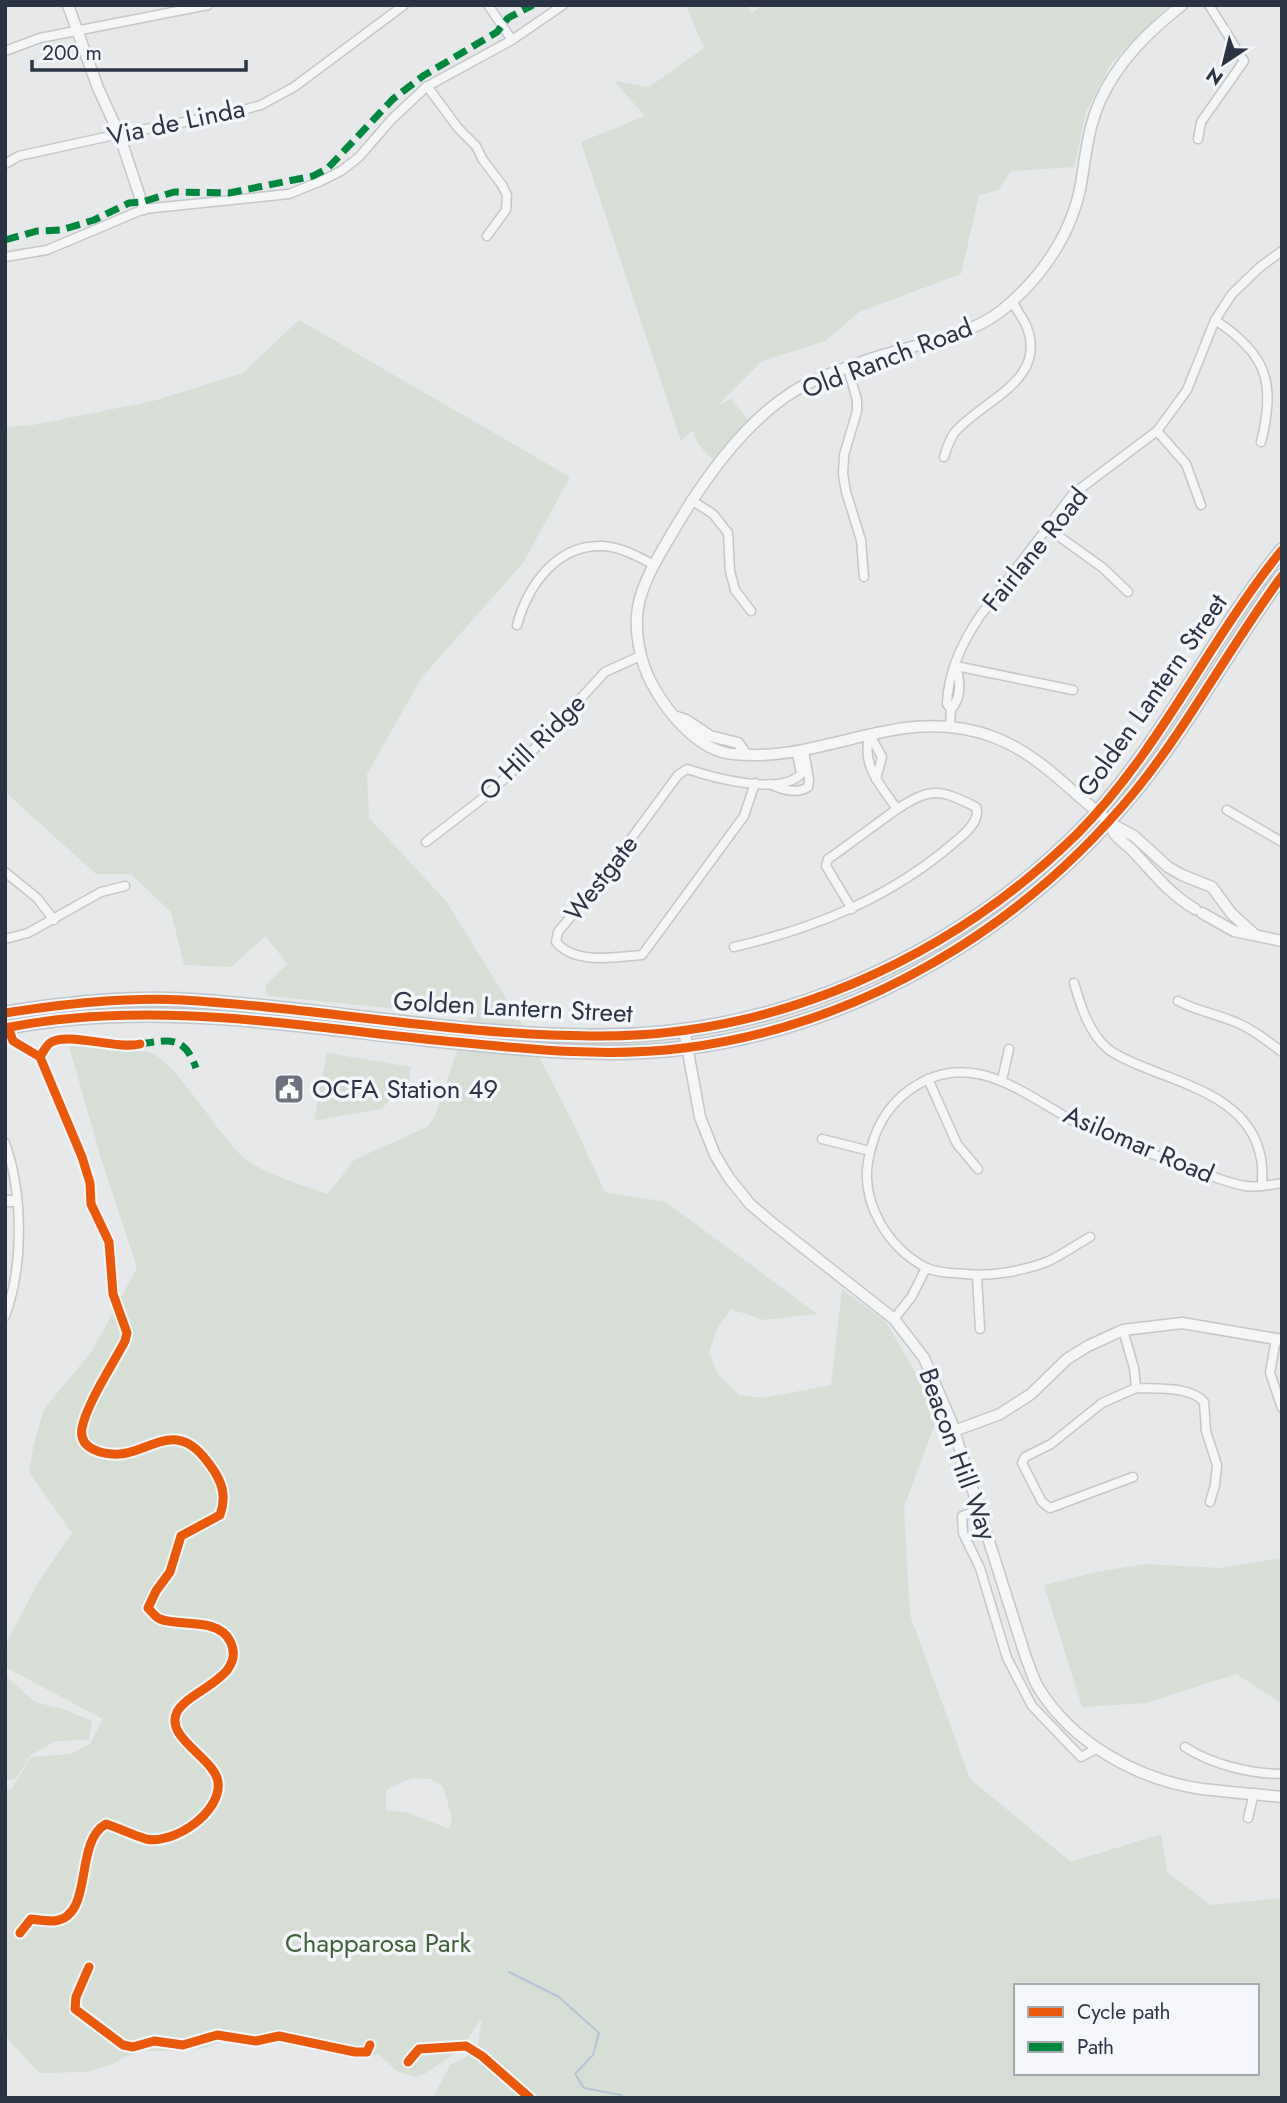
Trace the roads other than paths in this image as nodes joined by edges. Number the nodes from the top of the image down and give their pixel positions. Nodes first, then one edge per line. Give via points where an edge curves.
1 (68, 5) edge
2 (208, 5) edge
3 (404, 5) edge
4 (488, 5) edge
5 (563, 5) edge
6 (1182, 5) edge
7 (1209, 5) edge
8 (77, 30) junction
9 (512, 40) junction
10 (5, 51) edge
11 (427, 86) junction
12 (119, 134) junction
13 (1198, 139) dead end
14 (5, 164) edge
15 (144, 209) junction
16 (487, 236) dead end
17 (1282, 251) edge
18 (5, 257) edge
19 (1012, 301) junction
20 (1215, 320) junction
21 (848, 368) junction
22 (1157, 431) junction
23 (1261, 442) dead end
24 (944, 457) dead end
25 (691, 500) junction
26 (1201, 505) dead end
27 (1046, 527) junction
28 (1282, 550) edge
29 (654, 565) junction
30 (1282, 576) edge
31 (864, 577) dead end
32 (1128, 592) dead end
33 (751, 611) dead end
34 (517, 625) dead end
35 (640, 656) junction
36 (956, 666) junction
37 (1073, 690) dead end
38 (950, 726) junction
39 (870, 735) junction
40 (800, 752) junction
41 (881, 765) junction
42 (870, 767) junction
43 (876, 779) junction
44 (755, 783) junction
45 (771, 784) junction
46 (897, 809) junction
47 (1227, 810) dead end
48 (1097, 812) junction
49 (1108, 822) junction
50 (426, 842) dead end
51 (1282, 842) edge
52 (5, 872) edge
53 (125, 887) dead end
54 (852, 909) junction
55 (54, 920) junction
56 (1254, 934) junction
57 (5, 939) edge
58 (1282, 941) edge
59 (734, 947) dead end
60 (1074, 984) dead end
61 (1178, 1001) dead end
62 (5, 1013) edge
63 (5, 1028) edge
64 (684, 1030) junction
65 (687, 1048) junction
66 (1009, 1049) dead end
67 (1282, 1052) edge
68 (928, 1079) junction
69 (1002, 1080) junction
70 (822, 1139) dead end
71 (5, 1143) edge
72 (870, 1151) junction
73 (978, 1169) dead end
74 (1282, 1183) edge
75 (1262, 1186) junction
76 (11, 1201) edge
77 (1090, 1237) dead end
78 (926, 1268) junction
79 (977, 1276) junction
80 (5, 1316) edge
81 (894, 1319) junction
82 (980, 1329) dead end
83 (1123, 1330) junction
84 (1279, 1340) edge
85 (1136, 1388) junction
86 (1282, 1408) edge
87 (954, 1431) junction
88 (1133, 1477) dead end
89 (1210, 1502) dead end
90 (979, 1510) junction
91 (1185, 1747) dead end
92 (1098, 1748) junction
93 (1282, 1774) edge
94 (1254, 1793) junction
95 (1282, 1797) edge
96 (1248, 1818) dead end

1 - 8 street
2 - 8 street
3 - 12 street, Via de Linda via 293,87 261,104
4 - 9 street
5 - 9 street
6 - 19 street, Old Ranch Road via 1143,38 1111,79 1090,127 1078,197 1066,230 1049,261
7 - 13 street via 1244,61 1201,122
8 - 10 street
8 - 12 street
9 - 11 street
11 - 15 street via 359,157 321,181 289,194
11 - 16 street via 477,146 508,195 506,209
12 - 14 street, Via de Linda via 19,156
12 - 15 street
15 - 18 street via 47,250
17 - 20 street, Fairlane Road via 1232,294
19 - 21 street, Old Ranch Road via 997,314 958,333
19 - 24 street via 1030,340 1027,367 1013,386 955,433
20 - 22 street, Fairlane Road via 1186,390
20 - 23 street via 1257,357 1268,383
21 - 25 street, Old Ranch Road via 812,381 765,414 721,457
21 - 31 street via 857,411 843,474 861,540
22 - 26 street via 1186,464
22 - 27 street, Fairlane Road via 1073,494
25 - 29 street, Old Ranch Road
25 - 33 street via 713,514 728,533 735,590
27 - 32 street
27 - 36 street, Fairlane Road via 975,624
28 - 48 main road, Golden Lantern Street via 1240,604 1135,766
29 - 34 street via 603,546 567,554 553,562 536,584 523,603
29 - 35 street, Old Ranch Road via 638,609
30 - 49 main road, Golden Lantern Street via 1165,752
35 - 40 street, Old Ranch Road via 663,703 677,717 710,736 738,743 745,753 777,756
35 - 50 street, O Hill Ridge via 605,672 523,761
36 - 37 street
36 - 38 street, Fairlane Road via 960,682
38 - 39 street, Old Ranch Road via 910,726
38 - 48 street, Old Ranch Road via 1017,748
39 - 40 street, Old Ranch Road
39 - 41 street via 882,754
39 - 42 street
40 - 45 street, Westgate via 801,774 792,782
40 - 45 street, Westgate via 808,787 802,791
41 - 42 street
41 - 43 street
42 - 43 street
43 - 46 street
44 - 44 street, Westgate via 726,782 687,769 678,775 558,932 556,942 563,950 599,959 642,956 744,816
44 - 45 street, Westgate
46 - 54 street via 827,863
46 - 54 street via 918,796 940,792 978,809 974,824 939,856 892,889
47 - 51 street
48 - 49 street, Old Ranch Road
48 - 64 main road, Golden Lantern Street via 1015,889 900,963 774,1012
49 - 56 street via 1134,836 1168,867 1212,887
49 - 56 street via 1163,886 1234,931
49 - 65 main road, Golden Lantern Street via 1017,909 930,965 823,1014
52 - 55 street via 37,898
53 - 55 street via 101,892
54 - 59 street via 789,933
55 - 57 street
56 - 58 street
60 - 75 street via 1083,1016 1108,1048 1233,1108 1252,1131 1261,1159
61 - 67 street via 1256,1032
62 - 64 main road, Golden Lantern Street via 96,1002 183,1000 531,1034 646,1035
63 - 65 main road, Golden Lantern Street via 78,1016 175,1015 523,1049
64 - 65 street, Beacon Hill Way
65 - 81 street, Beacon Hill Way via 704,1129 729,1178 771,1222
66 - 69 street
68 - 69 street, Asilomar Road via 966,1072
68 - 72 street, Asilomar Road via 886,1112
68 - 73 street via 957,1144
69 - 75 street, Asilomar Road via 1092,1130 1225,1180
70 - 72 street
71 - 76 street via 14,1174
72 - 78 street, Asilomar Road via 866,1181 880,1224 897,1247
74 - 75 street, Asilomar Road
76 - 80 street via 18,1257
77 - 79 street, Asilomar Road via 1045,1263
78 - 79 street, Asilomar Road
78 - 81 street
79 - 82 street
81 - 87 street, Beacon Hill Way via 924,1359
83 - 84 street via 1182,1323
83 - 85 street
83 - 87 street via 1068,1359 1031,1394 1000,1414
84 - 86 street via 1270,1373
85 - 88 street via 1102,1403 1022,1464 1042,1502 1050,1508
85 - 89 street via 1166,1389 1202,1399 1217,1465
87 - 90 street, Beacon Hill Way
90 - 92 street, Beacon Hill Way via 1037,1685 1058,1713
90 - 92 street via 962,1516 963,1533 980,1568 1007,1658 1032,1706 1081,1757
91 - 93 street via 1212,1761
92 - 94 street, Beacon Hill Way via 1123,1764 1175,1783
94 - 95 street, Beacon Hill Way
94 - 96 street

